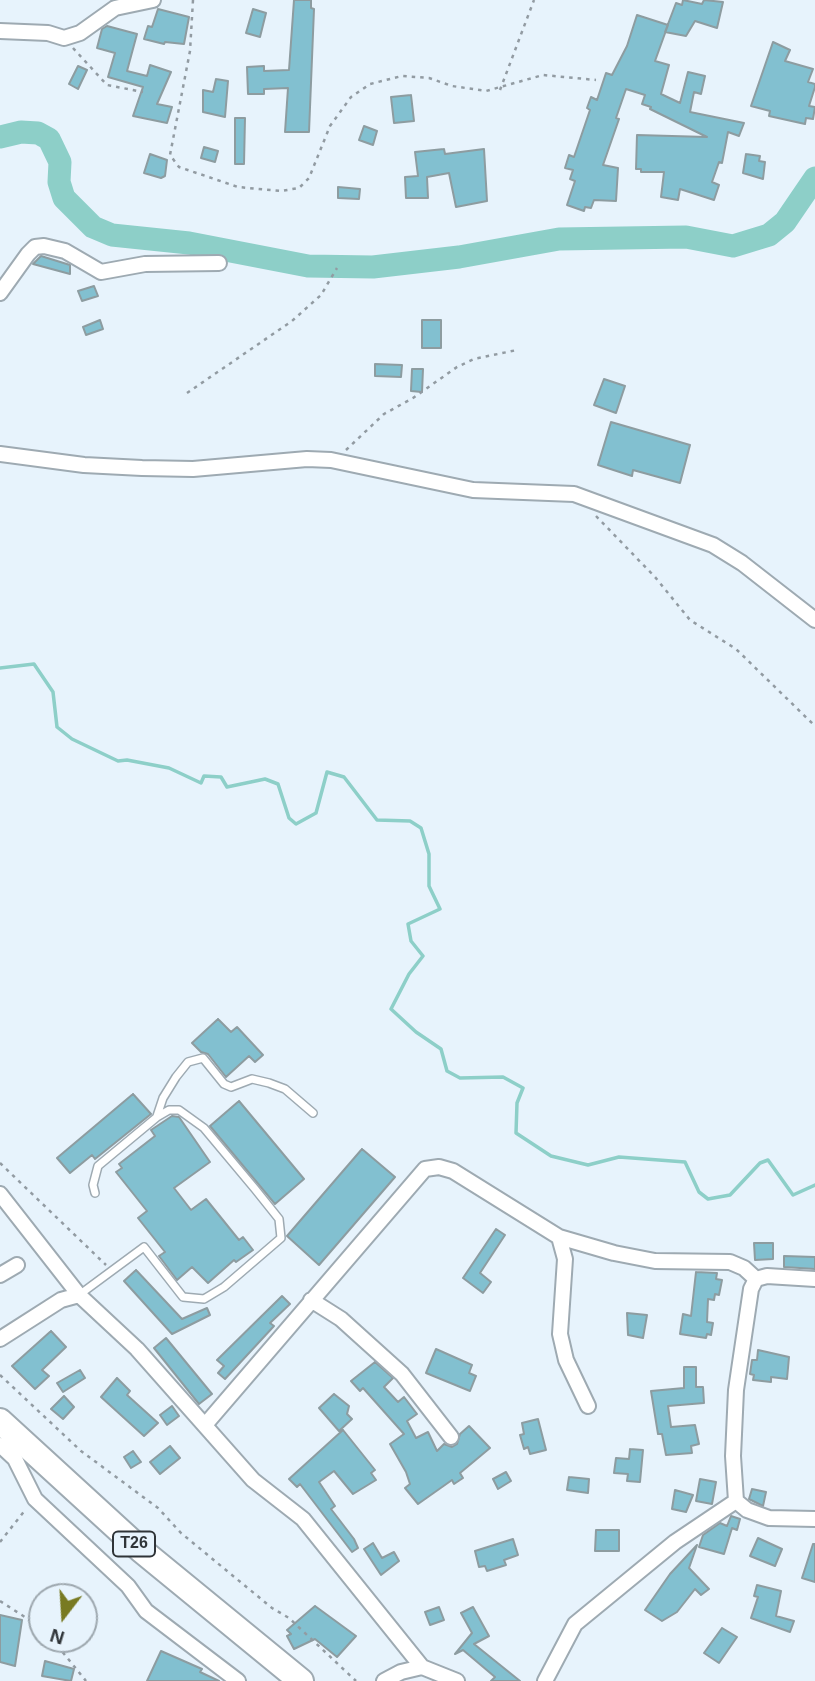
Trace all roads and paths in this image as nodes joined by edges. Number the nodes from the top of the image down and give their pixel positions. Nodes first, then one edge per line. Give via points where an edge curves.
1 (153, 0) edge
2 (193, 0) edge
3 (534, 0) edge
4 (0, 31) edge
5 (64, 38) junction
6 (596, 79) dead end
7 (500, 90) junction
8 (143, 92) dead end
9 (219, 262) dead end
10 (337, 268) dead end
11 (0, 293) edge
12 (517, 350) dead end
13 (187, 393) dead end
14 (0, 454) edge
15 (331, 460) junction
16 (574, 494) junction
17 (815, 620) edge
18 (815, 726) edge
19 (313, 1113) dead end
20 (157, 1117) junction
21 (0, 1163) edge
22 (95, 1193) dead end
23 (0, 1194) edge
24 (559, 1237) junction
25 (17, 1265) dead end
26 (111, 1270) junction
27 (0, 1275) edge
28 (755, 1279) junction
29 (815, 1279) edge
30 (79, 1295) junction
31 (311, 1300) junction
32 (0, 1339) edge
33 (0, 1375) edge
34 (588, 1406) dead end
35 (0, 1421) edge
36 (205, 1425) junction
37 (451, 1437) dead end
38 (0, 1445) edge
39 (35, 1499) junction
40 (736, 1501) junction
41 (815, 1519) edge
42 (0, 1542) edge
43 (0, 1601) edge
44 (28, 1619) edge
45 (63, 1653) edge
46 (422, 1667) junction
47 (86, 1681) edge
48 (238, 1681) edge
49 (301, 1681) edge
50 (356, 1681) edge
51 (384, 1681) edge
52 (457, 1681) edge
53 (545, 1681) edge

1 - 5 street via 115,8 80,33
2 - 7 path via 190,51 170,155 179,167 238,187 299,188 309,178 330,126 351,97 370,83 402,76
3 - 7 path
4 - 5 street
5 - 8 path via 107,85
6 - 7 path via 543,75
9 - 11 street via 145,264 100,272 65,251 35,247
10 - 13 path via 321,295 292,321
12 - 15 path via 457,367 384,414
14 - 15 street via 84,465 192,469
15 - 16 street via 473,490
16 - 17 street via 713,545
16 - 18 path via 690,620 736,649
19 - 20 lane via 285,1089 269,1083 253,1079 231,1087 224,1084 203,1058 195,1058 168,1089
20 - 22 lane via 98,1166
20 - 26 lane via 179,1110 204,1128 279,1219 281,1238 204,1299 183,1297 144,1247
21 - 26 path
23 - 30 street
24 - 28 street via 655,1261 730,1262
24 - 31 street via 453,1171 425,1169
24 - 34 street via 565,1259 560,1334 566,1360
25 - 27 street
26 - 30 lane
28 - 29 street
28 - 40 street via 736,1390
30 - 32 street via 61,1300
30 - 36 street via 137,1349
31 - 36 street
31 - 37 street via 341,1319 402,1374
33 - 50 path via 81,1451 158,1508 181,1533 289,1618
35 - 49 highway, T26 via 141,1550
36 - 46 street via 253,1480 303,1519
38 - 39 street via 15,1459
39 - 42 path
39 - 48 street via 128,1586 155,1619
40 - 41 street via 769,1518
40 - 53 street via 675,1542 575,1624
43 - 44 path
45 - 47 path
46 - 51 street
46 - 52 street

